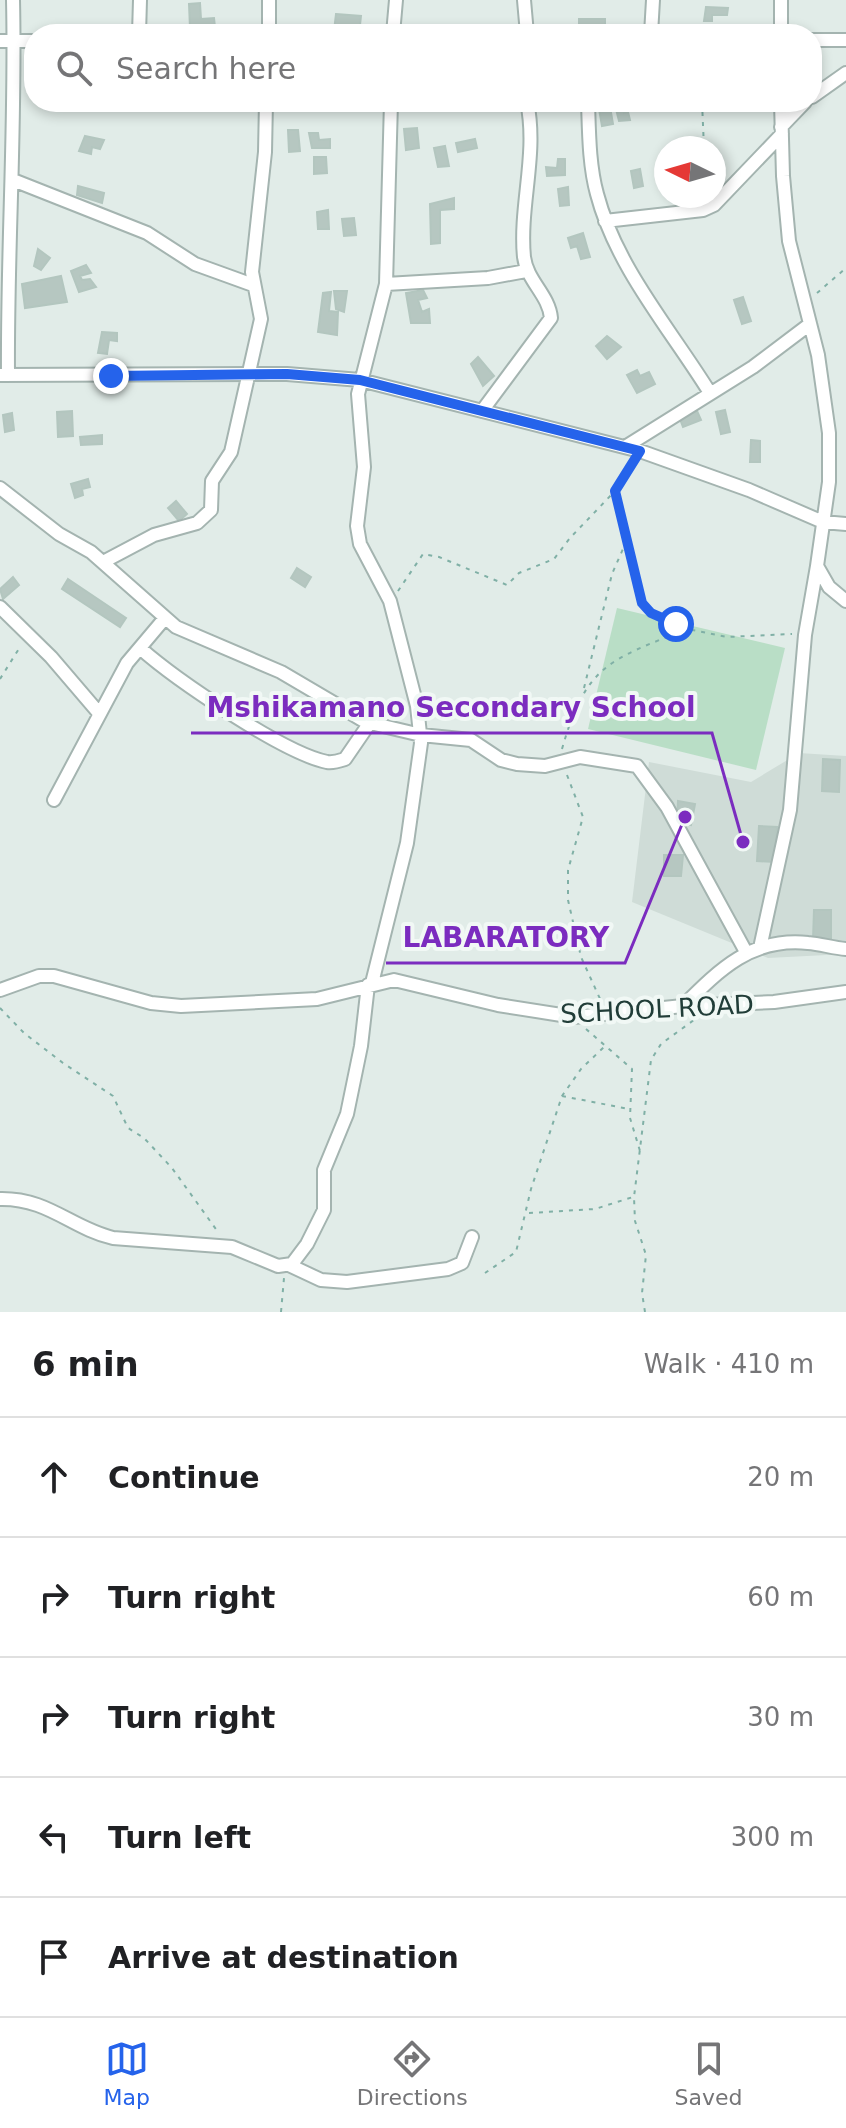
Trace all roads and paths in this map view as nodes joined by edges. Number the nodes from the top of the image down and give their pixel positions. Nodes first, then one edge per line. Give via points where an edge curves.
1 (13, 0) edge
2 (140, 0) edge
3 (269, 0) edge
4 (396, 0) edge
5 (524, 0) edge
6 (653, 0) edge
7 (781, 0) edge
8 (139, 24) edge
9 (269, 24) edge
10 (394, 24) edge
11 (526, 24) edge
12 (652, 24) edge
13 (781, 24) edge
14 (822, 40) edge
15 (846, 40) edge
16 (0, 41) edge
17 (14, 41) junction
18 (24, 41) edge
19 (846, 73) edge
20 (822, 90) edge
21 (265, 112) edge
22 (391, 112) edge
23 (529, 112) edge
24 (589, 112) edge
25 (702, 112) edge
26 (781, 112) edge
27 (797, 112) edge
28 (782, 131) junction
29 (703, 136) edge
30 (13, 180) junction
31 (605, 221) junction
32 (846, 268) edge
33 (526, 271) junction
34 (386, 284) junction
35 (253, 285) junction
36 (804, 305) junction
37 (810, 324) junction
38 (249, 374) junction
39 (4, 375) edge
40 (360, 380) junction
41 (710, 393) junction
42 (482, 411) junction
43 (625, 447) junction
44 (640, 451) junction
45 (0, 488) edge
46 (615, 491) junction
47 (823, 522) junction
48 (846, 524) edge
49 (626, 542) junction
50 (103, 562) junction
51 (817, 566) junction
52 (390, 601) junction
53 (846, 601) edge
54 (0, 607) edge
55 (165, 618) junction
56 (688, 629) junction
57 (26, 635) junction
58 (805, 635) junction
59 (140, 648) junction
60 (0, 679) edge
61 (584, 688) junction
62 (98, 712) junction
63 (369, 724) junction
64 (421, 735) junction
65 (559, 762) junction
66 (545, 766) junction
67 (54, 800) dead end
68 (760, 948) junction
69 (846, 949) edge
70 (746, 952) junction
71 (370, 984) junction
72 (0, 990) edge
73 (846, 992) edge
74 (720, 1005) junction
75 (683, 1006) junction
76 (0, 1008) edge
77 (607, 1013) junction
78 (574, 1017) junction
79 (605, 1046) junction
80 (562, 1096) junction
81 (630, 1109) junction
82 (640, 1152) junction
83 (634, 1197) junction
84 (0, 1199) edge
85 (527, 1213) junction
86 (472, 1237) dead end
87 (232, 1247) junction
88 (288, 1266) junction
89 (485, 1273) dead end
90 (281, 1312) edge
91 (645, 1312) edge

1 - 17 street
2 - 8 street
3 - 9 street
4 - 10 street
5 - 11 street
6 - 12 street
7 - 13 street
14 - 15 street
16 - 17 street
17 - 18 street
17 - 30 street
19 - 20 street
21 - 35 street
22 - 34 street
23 - 33 street
24 - 31 street via 596,191
25 - 29 path
26 - 28 street
27 - 28 street
28 - 31 street via 714,205
28 - 36 street via 789,241
30 - 35 street via 147,233 195,264
30 - 39 street
31 - 41 street
32 - 36 path
33 - 34 street
33 - 42 street via 549,308 549,324
34 - 40 street
35 - 38 street via 261,319
36 - 37 street
37 - 41 street
37 - 47 street via 829,433
38 - 39 street
38 - 40 street
38 - 50 street via 231,452 212,481 209,513 197,523 154,535
40 - 42 street
40 - 52 street via 364,467 357,531
41 - 43 street
42 - 43 street
43 - 44 street
44 - 46 path
44 - 47 street
45 - 50 street
46 - 49 path
46 - 52 path via 554,559 519,573 510,583 426,554
47 - 48 street
47 - 51 street
49 - 56 path via 642,603 651,613
49 - 61 path via 612,574
50 - 55 street
51 - 53 street via 829,587
51 - 58 street
52 - 64 street
54 - 57 street
55 - 59 street
55 - 63 street via 187,633 281,672
56 - 58 path via 727,637
56 - 61 path via 604,667
57 - 60 path
57 - 62 street
58 - 68 street via 790,810
59 - 62 street
59 - 63 street via 186,684 326,762 345,759
61 - 65 path
62 - 67 street
63 - 64 street
64 - 66 street via 471,740 501,760
64 - 71 street via 407,843
65 - 66 street
65 - 70 street via 590,757 637,766 660,796
66 - 77 path via 566,773 583,817 568,870 568,900 581,957
68 - 69 street via 784,942
68 - 70 street
70 - 75 street via 717,971
71 - 72 street, SCHOOL ROAD via 317,999 181,1006 54,976
71 - 78 street, SCHOOL ROAD via 394,980
71 - 88 street via 347,1114 324,1170 324,1210 307,1244
73 - 74 street, SCHOOL ROAD
74 - 75 street, SCHOOL ROAD
74 - 82 path via 654,1051
75 - 77 street, SCHOOL ROAD
76 - 87 path via 24,1033 113,1096 128,1128 172,1168
77 - 78 street, SCHOOL ROAD
78 - 79 path
79 - 80 path
79 - 81 path via 632,1069
80 - 81 path
80 - 85 path
81 - 82 path
82 - 83 path
83 - 85 path via 595,1209
83 - 91 path via 646,1255
84 - 87 street via 50,1208 113,1238
85 - 89 path via 516,1252
86 - 88 street via 462,1263 448,1269 347,1282 321,1280
87 - 88 street
88 - 90 path

